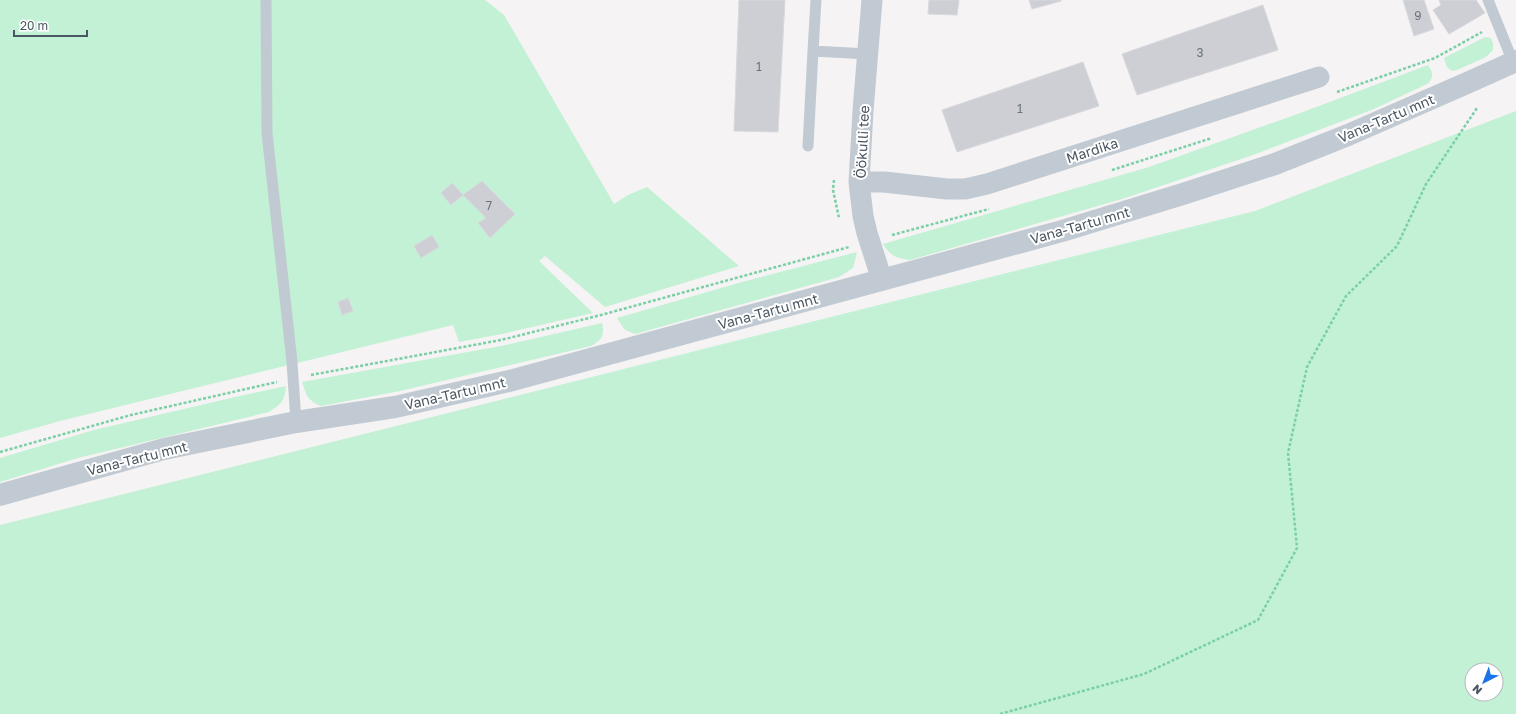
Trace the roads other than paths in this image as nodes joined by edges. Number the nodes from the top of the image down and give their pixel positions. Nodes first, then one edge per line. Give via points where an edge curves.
1 (266, 0) edge
2 (816, 0) edge
3 (872, 0) edge
4 (1488, 0) edge
5 (813, 51) junction
6 (868, 54) junction
7 (1514, 61) edge
8 (1319, 77) dead end
9 (808, 146) dead end
10 (860, 182) junction
11 (882, 280) junction
12 (296, 422) junction
13 (0, 495) edge

1 - 12 lane via 267,133
2 - 5 lane
3 - 6 street, Öökulli tee
4 - 7 lane
5 - 6 lane
5 - 9 lane
6 - 10 street, Öökulli tee
7 - 11 street, Vana-Tartu mnt via 1275,164 1062,231
8 - 10 street, Mardika via 987,184 965,189 947,189
10 - 11 street, Öökulli tee via 863,216
11 - 12 street, Vana-Tartu mnt via 513,380 395,407
12 - 13 street, Vana-Tartu mnt via 164,450

